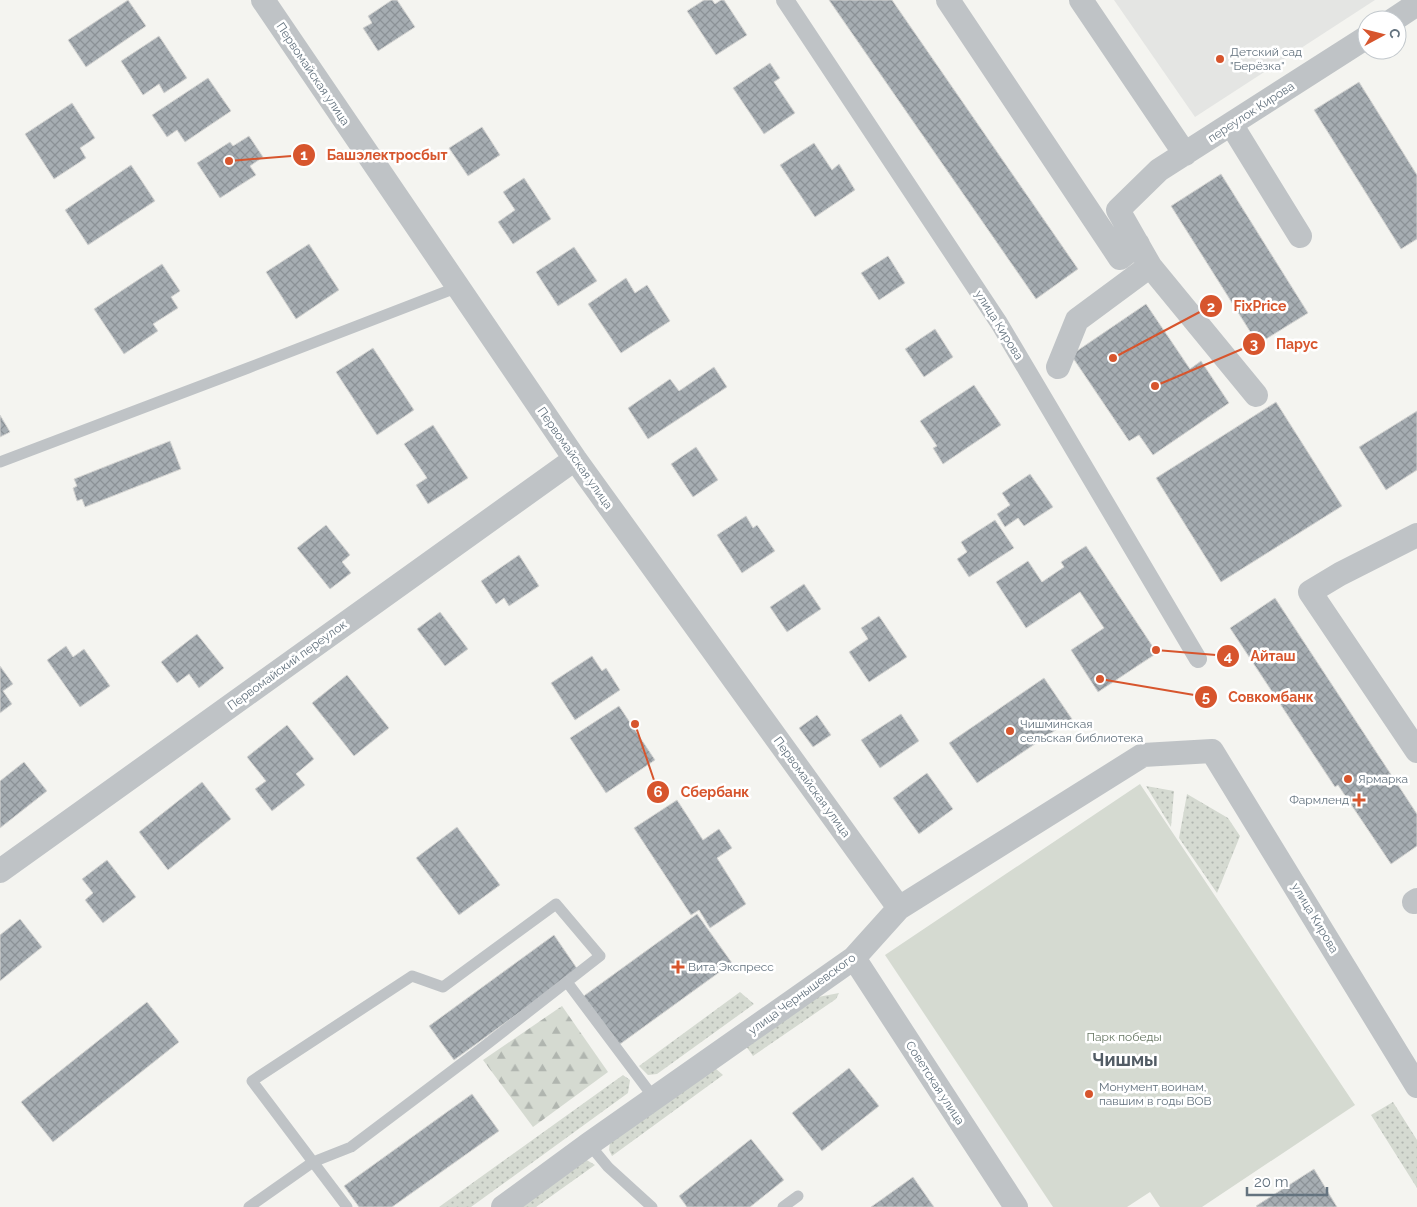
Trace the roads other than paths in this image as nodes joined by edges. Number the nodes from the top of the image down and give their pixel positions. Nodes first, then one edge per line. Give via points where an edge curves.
1 (263, 0) edge
2 (784, 0) edge
3 (948, 0) edge
4 (1081, 0) edge
5 (1357, 43) edge
6 (1232, 124) junction
7 (1185, 154) junction
8 (1300, 236) dead end
9 (1138, 244) junction
10 (1150, 266) junction
11 (458, 287) junction
12 (1058, 367) dead end
13 (1256, 395) dead end
14 (575, 459) junction
15 (0, 462) edge
16 (1417, 535) edge
17 (1198, 659) dead end
18 (1212, 751) joint
19 (1417, 751) edge
20 (0, 872) edge
21 (899, 908) junction
22 (854, 958) junction
23 (566, 982) junction
24 (1417, 1086) edge
25 (654, 1098) junction
26 (589, 1144) junction
27 (313, 1162) junction
28 (798, 1196) dead end
29 (248, 1207) edge
30 (346, 1207) edge
31 (503, 1207) edge
32 (652, 1207) edge
33 (783, 1207) edge
34 (1016, 1207) edge

1 - 11 street, Первомайская улица
2 - 17 street, улица Кирова via 999,323
3 - 9 street via 1120,258
4 - 7 street
5 - 6 street, переулок Кирова
6 - 7 street, переулок Кирова
6 - 8 street
7 - 9 street, переулок Кирова via 1160,170 1118,210
9 - 10 street
10 - 12 street via 1077,320
10 - 13 street
11 - 14 street, Первомайская улица
11 - 15 lane
14 - 20 street, Первомайский переулок
14 - 21 street, Первомайская улица
16 - 19 street via 1310,592
18 - 21 street, улица Чернышевского via 1142,755
18 - 24 street, улица Кирова
21 - 22 street, улица Чернышевского
22 - 25 street, улица Чернышевского
22 - 34 street, Советская улица
23 - 25 lane
23 - 27 lane via 351,1147
23 - 27 lane via 600,956 556,904 443,987 412,976 252,1081
25 - 26 street, улица Чернышевского
26 - 31 street, улица Чернышевского
26 - 32 lane via 608,1167
27 - 29 lane
27 - 30 lane
28 - 33 lane

